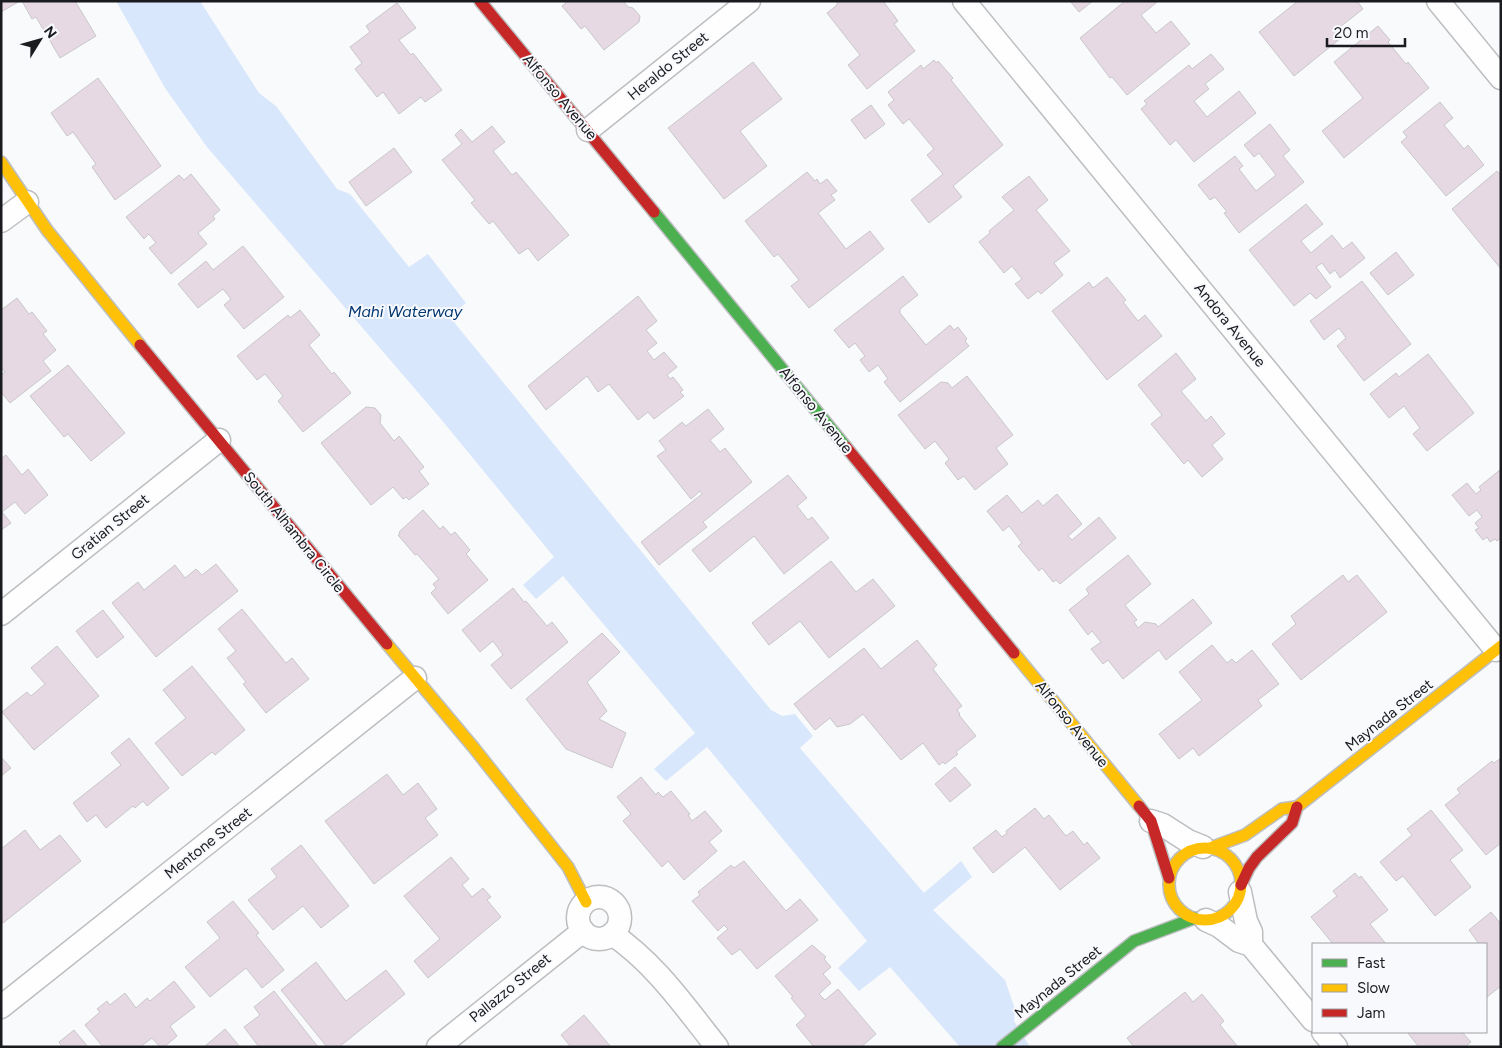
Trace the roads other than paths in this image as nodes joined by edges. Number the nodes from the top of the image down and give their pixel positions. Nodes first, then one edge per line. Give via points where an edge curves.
1 (480, 1) edge
2 (749, 1) edge
3 (964, 1) edge
4 (1438, 1) edge
5 (1501, 78) edge
6 (588, 130) junction
7 (1, 162) edge
8 (27, 202) junction
9 (1, 221) edge
10 (219, 440) junction
11 (1, 614) edge
12 (1498, 648) edge
13 (415, 678) junction
14 (1297, 807) junction
15 (1151, 821) junction
16 (1207, 848) junction
17 (1169, 883) junction
18 (1241, 888) junction
19 (1160, 901) dead end
20 (586, 902) junction
21 (1200, 919) junction
22 (1140, 926) dead end
23 (583, 931) junction
24 (612, 934) junction
25 (1134, 941) junction
26 (1252, 945) junction
27 (1, 1007) edge
28 (1312, 1019) edge
29 (1324, 1033) edge
30 (438, 1047) edge
31 (717, 1047) edge
32 (1002, 1047) edge
33 (1336, 1047) edge

1 - 6 street, Alfonso Avenue
2 - 6 street, Heraldo Street
3 - 12 street, Andora Avenue
4 - 5 street
6 - 15 street, Alfonso Avenue
7 - 8 street, South Alhambra Circle
8 - 9 street
8 - 10 street, South Alhambra Circle
10 - 11 street, Gratian Street
10 - 13 street, South Alhambra Circle
12 - 14 street, Maynada Street
13 - 20 street, South Alhambra Circle via 568,867
13 - 27 street, Mentone Street
14 - 16 street, Maynada Street via 1282,809 1245,835
14 - 18 street, Maynada Street via 1292,823 1257,856
15 - 16 street, Alfonso Avenue
15 - 17 street, Alfonso Avenue via 1166,862
16 - 17 street via 1191,850 1180,856 1172,866
16 - 18 street via 1226,855 1235,863 1240,873
17 - 19 street
17 - 21 street via 1173,902 1181,911
18 - 21 street via 1233,907 1224,915
18 - 26 street
20 - 23 street via 578,919
20 - 24 street via 598,897 615,905 620,917
21 - 25 street, Maynada Street via 1164,928
21 - 26 street
22 - 25 street, Maynada Street
23 - 24 street via 597,938
23 - 30 street, Pallazzo Street
24 - 31 street via 655,971
25 - 32 street, Maynada Street
26 - 28 street
29 - 33 street

